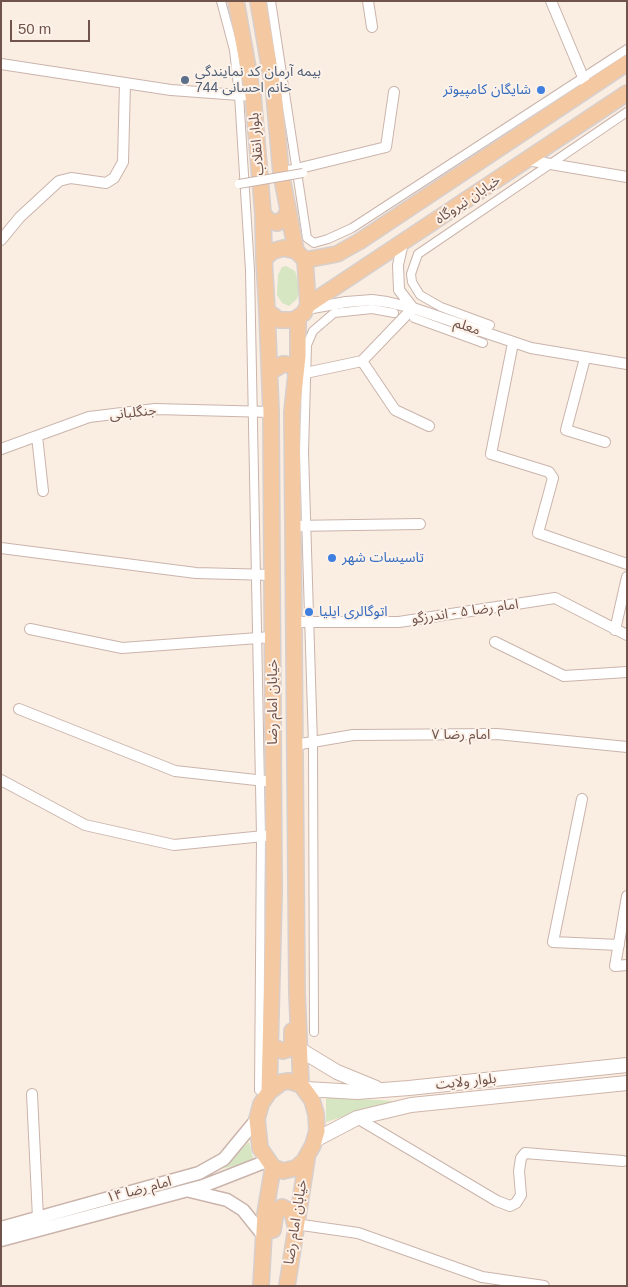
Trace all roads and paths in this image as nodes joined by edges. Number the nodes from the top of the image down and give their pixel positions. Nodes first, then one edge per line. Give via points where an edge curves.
1 (221, 1) edge
2 (236, 1) edge
3 (258, 1) edge
4 (271, 1) edge
5 (368, 1) edge
6 (551, 1) edge
7 (372, 27) dead end
8 (627, 49) edge
9 (627, 63) edge
10 (1, 64) edge
11 (125, 83) junction
12 (585, 84) junction
13 (394, 92) dead end
14 (627, 93) edge
15 (246, 96) junction
16 (627, 112) edge
17 (526, 160) junction
18 (549, 164) junction
19 (300, 172) junction
20 (281, 173) junction
21 (627, 177) edge
22 (239, 184) dead end
23 (288, 210) junction
24 (263, 213) junction
25 (1, 240) edge
26 (360, 241) junction
27 (403, 243) junction
28 (301, 256) junction
29 (264, 259) junction
30 (374, 262) junction
31 (267, 311) junction
32 (304, 311) junction
33 (394, 313) dead end
34 (413, 313) junction
35 (490, 325) dead end
36 (483, 343) dead end
37 (513, 343) junction
38 (585, 358) junction
39 (362, 362) junction
40 (627, 364) edge
41 (270, 372) junction
42 (299, 372) junction
43 (253, 412) junction
44 (271, 412) junction
45 (429, 426) dead end
46 (37, 436) junction
47 (605, 442) dead end
48 (1, 449) edge
49 (43, 491) dead end
50 (420, 524) dead end
51 (300, 526) junction
52 (1, 548) edge
53 (627, 564) edge
54 (257, 574) junction
55 (272, 575) junction
56 (627, 577) edge
57 (301, 622) junction
58 (30, 629) dead end
59 (615, 630) junction
60 (627, 635) edge
61 (265, 638) junction
62 (495, 642) dead end
63 (627, 672) edge
64 (20, 709) dead end
65 (313, 742) junction
66 (295, 745) junction
67 (627, 747) edge
68 (1, 780) edge
69 (267, 781) junction
70 (582, 798) dead end
71 (268, 836) junction
72 (627, 896) edge
73 (619, 945) junction
74 (627, 965) edge
75 (297, 993) junction
76 (314, 1032) dead end
77 (271, 1046) junction
78 (299, 1049) junction
79 (627, 1066) edge
80 (627, 1082) edge
81 (303, 1087) junction
82 (409, 1088) junction
83 (384, 1090) junction
84 (264, 1091) junction
85 (32, 1094) dead end
86 (411, 1105) junction
87 (357, 1118) junction
88 (257, 1119) junction
89 (315, 1140) junction
90 (307, 1158) junction
91 (623, 1161) dead end
92 (270, 1164) junction
93 (185, 1190) junction
94 (38, 1218) junction
95 (295, 1224) junction
96 (1, 1228) edge
97 (263, 1235) junction
98 (1, 1240) edge
99 (261, 1286) edge
100 (287, 1286) edge
101 (544, 1286) edge

1 - 15 street
2 - 15 main road, بلوار انقلاب
3 - 20 main road, بلوار انقلاب via 274,94
4 - 19 street
5 - 7 street
6 - 12 street
8 - 12 street
9 - 12 main road, خیابان نیروگاه
10 - 11 street
11 - 15 street
11 - 25 street via 122,162 114,178 106,183 71,178 59,181 20,217
12 - 19 street via 352,228 317,243 307,238
12 - 26 main road, خیابان نیروگاه
13 - 19 street via 386,147
14 - 17 main road, خیابان نیروگاه
15 - 24 main road, بلوار انقلاب
15 - 43 street
16 - 18 street
17 - 18 street
17 - 27 main road, خیابان نیروگاه
18 - 21 street
18 - 35 street via 418,254 414,261 412,282 420,295 441,307
19 - 20 street
19 - 22 street, bridge
20 - 23 main road, بلوار انقلاب
23 - 24 main road via 285,218 277,223 268,220
23 - 28 main road, بلوار انقلاب
24 - 29 main road, بلوار انقلاب
26 - 28 main road, خیابان نیروگاه via 337,254
26 - 30 main road via 360,250 365,258
27 - 30 main road, خیابان نیروگاه
27 - 34 street via 398,265 399,290
28 - 29 main road, خیابان نیروگاه via 284,248
28 - 32 main road, بلوار انقلاب
29 - 31 main road, بلوار انقلاب
30 - 32 main road, خیابان نیروگاه
31 - 32 main road via 284,321 294,320
31 - 41 main road, خیابان امام رضا
32 - 34 street, معلم via 372,300
32 - 42 main road, خیابان امام رضا
33 - 42 street via 372,309 328,316 313,331
34 - 36 street
34 - 37 street, معلم
34 - 39 street
37 - 38 street, معلم
37 - 53 street via 492,454 549,472 552,478 538,533
38 - 40 street, معلم
38 - 47 street via 566,430
39 - 42 street
39 - 45 street via 395,410
41 - 42 main road via 283,364
41 - 44 main road, خیابان امام رضا
42 - 51 main road, خیابان امام رضا via 292,412
43 - 44 street, جنگلبانی
43 - 46 street, جنگلبانی via 155,409 89,418
43 - 54 street
44 - 55 main road, خیابان امام رضا
46 - 48 street, جنگلبانی
46 - 49 street
50 - 51 street
51 - 57 main road, خیابان امام رضا
52 - 54 street via 196,572
54 - 55 street
54 - 61 street
55 - 61 main road, خیابان امام رضا
56 - 59 street
57 - 59 street, امام رضا ۵ - اندرزگو via 399,622 556,598
57 - 65 street
57 - 66 main road, خیابان امام رضا
58 - 61 street via 122,648
59 - 60 street, امام رضا ۵ - اندرزگو
61 - 69 main road, خیابان امام رضا
62 - 63 street via 564,676
64 - 69 street via 175,771
65 - 66 street, امام رضا ۷
65 - 67 street, امام رضا ۷ via 354,735 497,734
65 - 76 street
66 - 75 main road, خیابان امام رضا
68 - 71 street via 85,825 174,845
69 - 71 main road, خیابان امام رضا
70 - 73 street via 553,942
71 - 77 main road, خیابان امام رضا
71 - 84 street
72 - 73 street
73 - 74 street via 616,966
75 - 77 main road via 292,1044 283,1051
75 - 78 main road, خیابان امام رضا
77 - 84 main road, خیابان امام رضا
78 - 81 main road, خیابان امام رضا
78 - 83 main road via 337,1072
79 - 82 main road, بلوار ولایت
80 - 86 main road, بلوار ولایت
81 - 83 main road, بلوار ولایت via 357,1092
81 - 84 main road via 289,1081
81 - 89 main road via 316,1114
82 - 83 main road, بلوار ولایت
82 - 86 main road via 404,1100
84 - 88 main road
85 - 94 street
86 - 87 main road, بلوار ولایت
87 - 89 main road, بلوار ولایت
87 - 91 street via 510,1206 521,1195 519,1170 521,1158 526,1153
88 - 92 main road via 258,1142
88 - 94 street, امام رضا ۱۴ via 224,1159 199,1173
89 - 90 main road
90 - 92 main road via 291,1170 282,1171
90 - 95 main road, خیابان امام رضا
92 - 93 street, امام رضا ۱۴
92 - 97 main road, خیابان امام رضا
93 - 97 street via 227,1200 243,1210
93 - 98 street, امام رضا ۱۴
94 - 96 street, امام رضا ۱۴
95 - 99 main road via 292,1212 282,1207 276,1211 272,1257
95 - 100 main road, خیابان امام رضا
95 - 101 street via 358,1233 482,1277
97 - 99 main road, خیابان امام رضا

